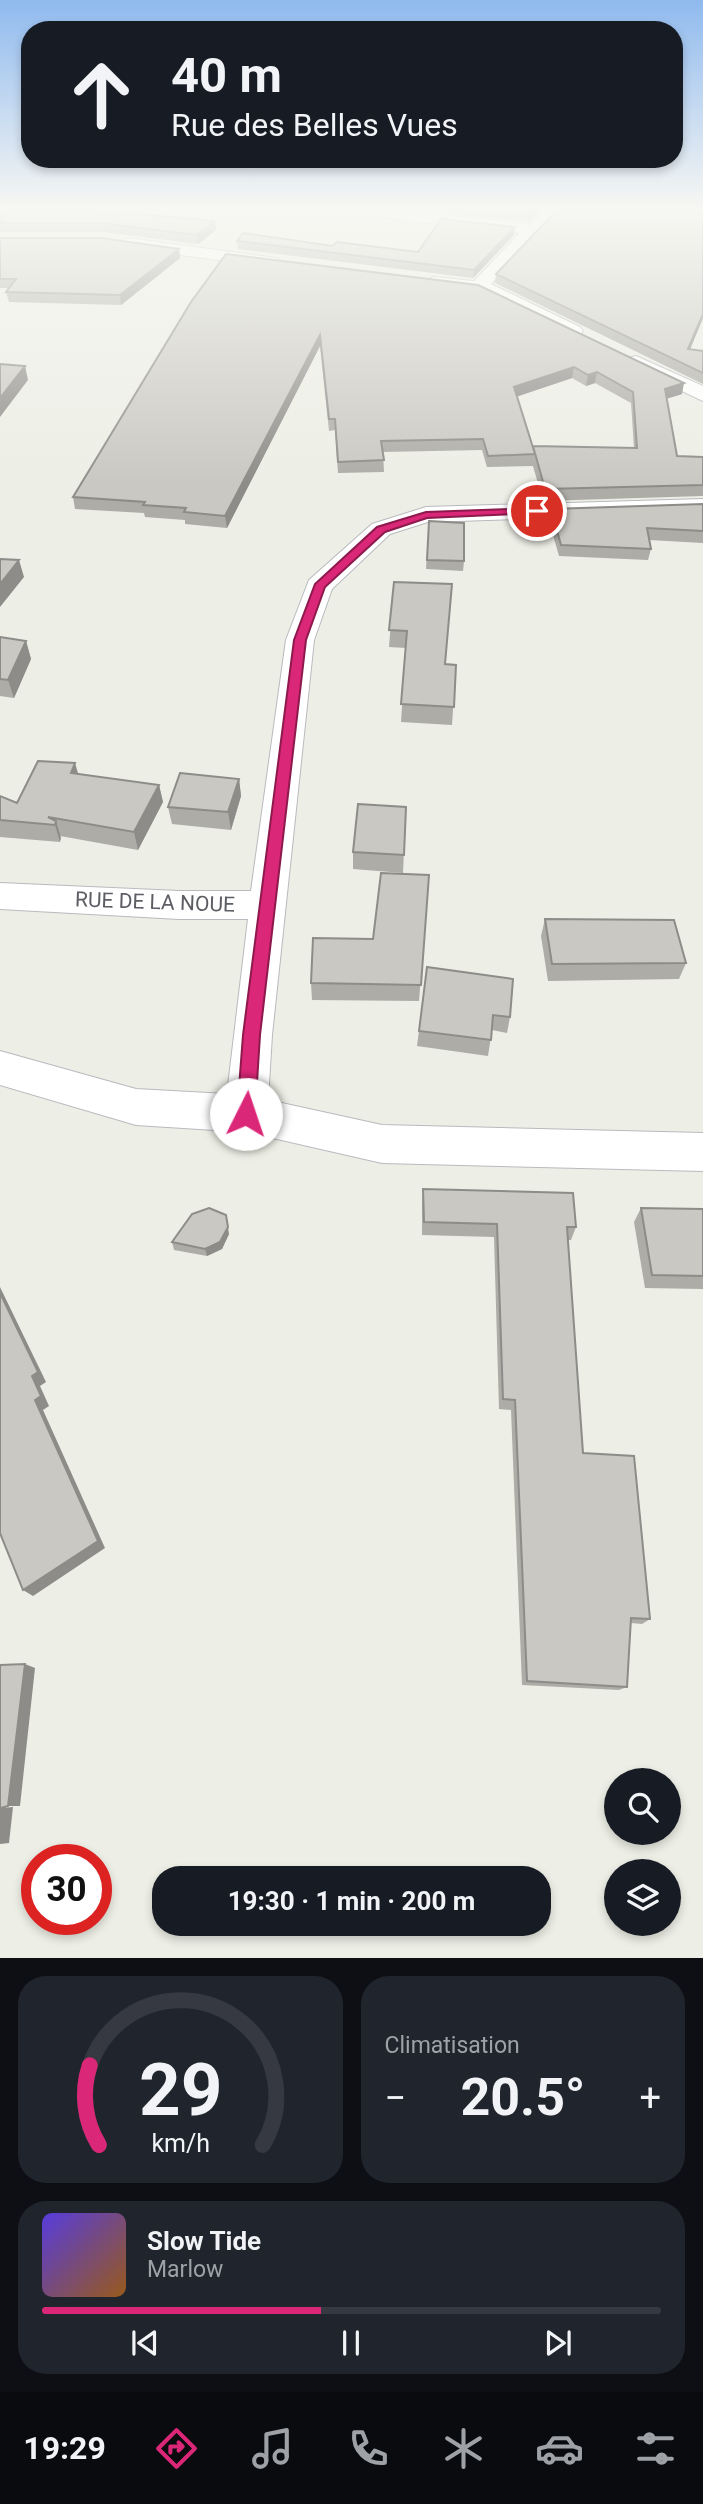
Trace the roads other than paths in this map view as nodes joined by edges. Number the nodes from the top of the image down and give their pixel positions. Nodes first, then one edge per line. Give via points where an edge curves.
1 (515, 301) edge
2 (585, 337) edge
3 (620, 354) edge
4 (703, 394) edge
5 (703, 506) edge
6 (0, 895) edge
7 (268, 905) junction
8 (0, 1068) edge
9 (246, 1114) junction
10 (703, 1152) edge

1 - 2 street
3 - 4 street
5 - 7 street via 426,515 381,529 319,586 300,640
6 - 7 street, RUE DE LA NOUE
7 - 9 street
8 - 9 street via 136,1107
9 - 10 street via 382,1144

